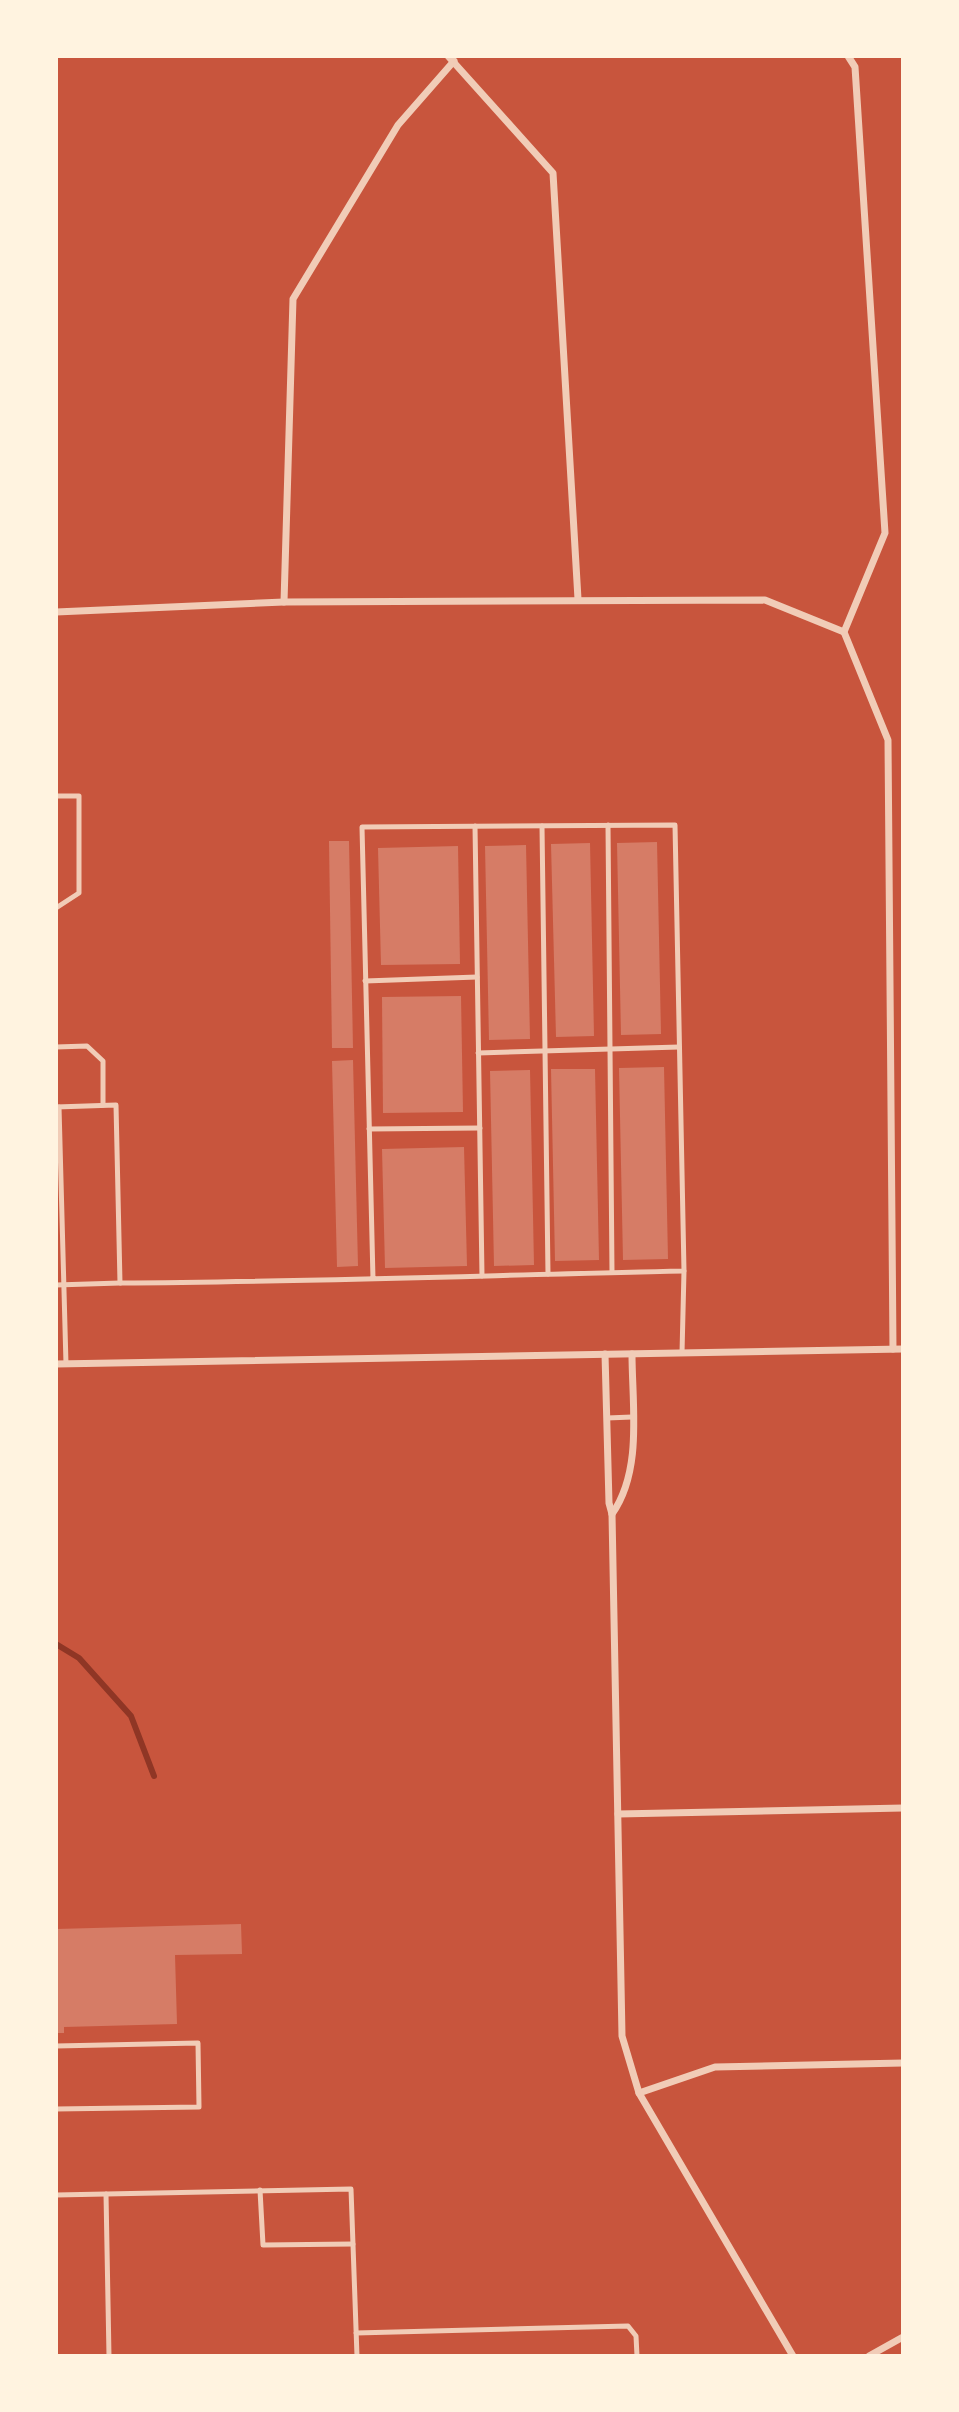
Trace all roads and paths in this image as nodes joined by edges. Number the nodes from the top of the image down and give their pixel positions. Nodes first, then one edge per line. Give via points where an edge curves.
1 (848, 56) edge
2 (451, 59) edge
3 (578, 599) junction
4 (284, 602) junction
5 (56, 612) edge
6 (844, 632) junction
7 (56, 796) edge
8 (608, 825) junction
9 (475, 826) junction
10 (542, 826) junction
11 (56, 908) edge
12 (477, 977) junction
13 (365, 981) junction
14 (56, 1047) edge
15 (679, 1047) junction
16 (611, 1049) junction
17 (546, 1051) junction
18 (478, 1053) junction
19 (103, 1105) junction
20 (58, 1107) edge
21 (480, 1128) junction
22 (369, 1129) junction
23 (684, 1270) junction
24 (612, 1272) junction
25 (548, 1274) junction
26 (482, 1276) junction
27 (373, 1279) junction
28 (120, 1283) junction
29 (65, 1285) junction
30 (56, 1286) edge
31 (893, 1349) junction
32 (903, 1349) edge
33 (682, 1353) junction
34 (605, 1354) junction
35 (632, 1354) junction
36 (56, 1364) edge
37 (66, 1364) junction
38 (632, 1417) junction
39 (607, 1418) junction
40 (612, 1514) junction
41 (903, 1808) edge
42 (618, 1814) junction
43 (56, 2046) edge
44 (903, 2063) edge
45 (639, 2093) junction
46 (56, 2109) edge
47 (260, 2190) junction
48 (106, 2194) junction
49 (56, 2195) edge
50 (353, 2244) junction
51 (356, 2333) junction
52 (903, 2337) edge
53 (109, 2356) edge
54 (357, 2356) edge
55 (636, 2356) edge
56 (793, 2356) edge
57 (869, 2356) edge

1 - 6 street via 856,67 885,533
2 - 3 street via 553,173
2 - 4 street via 398,125 293,299
3 - 4 street
3 - 6 street via 765,600
4 - 5 street
6 - 31 street via 888,740
7 - 11 lane via 79,796 79,893
8 - 10 lane
8 - 15 lane via 675,825
8 - 16 lane
9 - 10 lane
9 - 12 lane
9 - 13 lane via 362,827
10 - 17 lane
12 - 13 lane
12 - 18 lane
13 - 22 lane
14 - 19 lane via 88,1046 103,1061
15 - 16 lane
15 - 23 lane
16 - 17 lane
16 - 24 lane
17 - 18 lane
17 - 25 lane
18 - 21 lane
19 - 20 lane
19 - 28 lane via 116,1105
20 - 29 lane
21 - 22 lane
21 - 26 lane
22 - 27 lane
23 - 24 lane
23 - 33 lane
24 - 25 lane
25 - 26 lane
26 - 27 lane
27 - 28 lane
28 - 29 lane
29 - 30 lane
29 - 37 lane
31 - 32 street
31 - 33 street
33 - 35 street
34 - 35 street
34 - 37 street
34 - 39 street
35 - 38 street
36 - 37 street
38 - 39 lane
38 - 40 street via 633,1453 621,1502
39 - 40 street
40 - 42 street
41 - 42 street
42 - 45 street via 621,2036
43 - 46 lane via 198,2043 199,2106
44 - 45 street via 715,2067
45 - 56 street
47 - 48 lane
47 - 50 lane via 263,2245
47 - 50 lane via 351,2189
48 - 49 lane
48 - 53 lane
50 - 51 lane
51 - 54 lane
51 - 55 lane via 628,2326 636,2336
52 - 57 street

